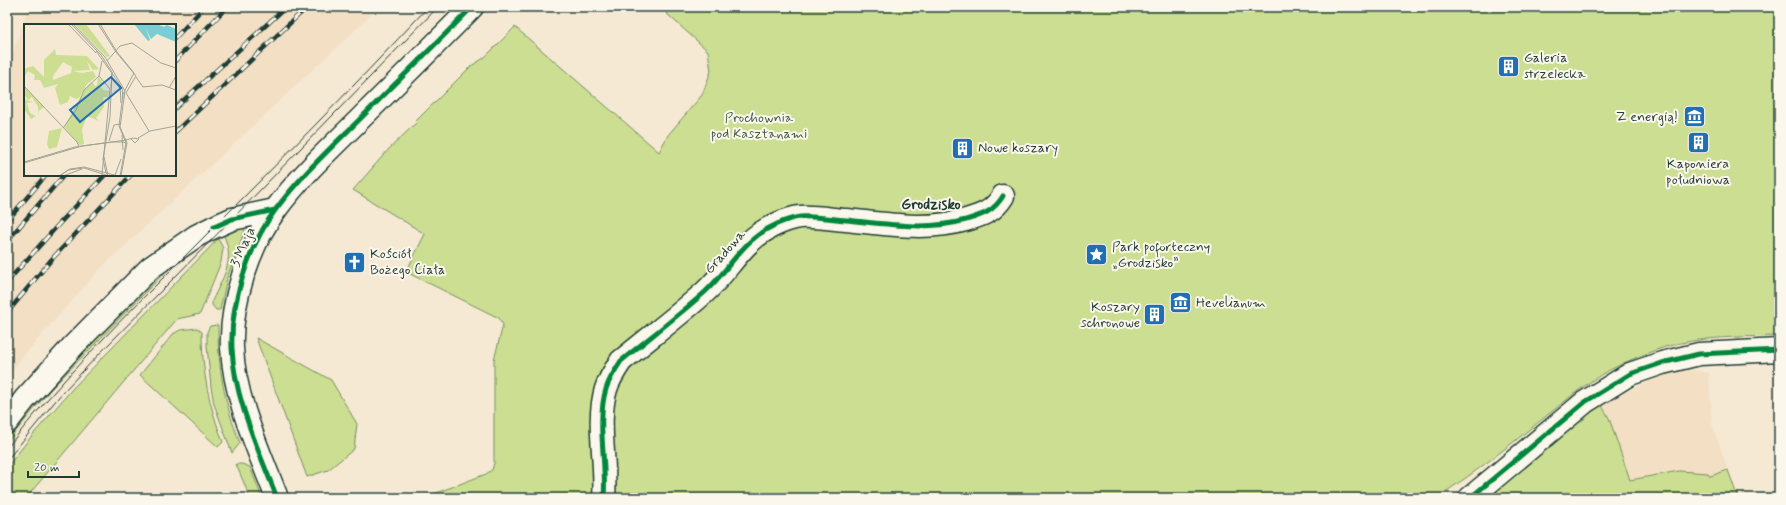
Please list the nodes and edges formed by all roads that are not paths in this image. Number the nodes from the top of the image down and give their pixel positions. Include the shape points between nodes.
1 (472, 7) edge
2 (1003, 196) dead end
3 (275, 210) junction
4 (1779, 350) edge
5 (7, 422) edge
6 (277, 498) edge
7 (604, 498) edge
8 (1470, 498) edge

1 - 3 street, 3 Maja via 308,171
2 - 7 street, Gradowa via 990,212 955,223 905,226 799,217 766,229 754,237 705,292 621,362 614,371 606,388 602,413
3 - 5 street via 232,219 214,227 196,236 150,268 74,345
3 - 6 street, 3 Maja via 252,250 240,285 232,348 238,391
4 - 8 street via 1698,354 1630,374 1585,402

